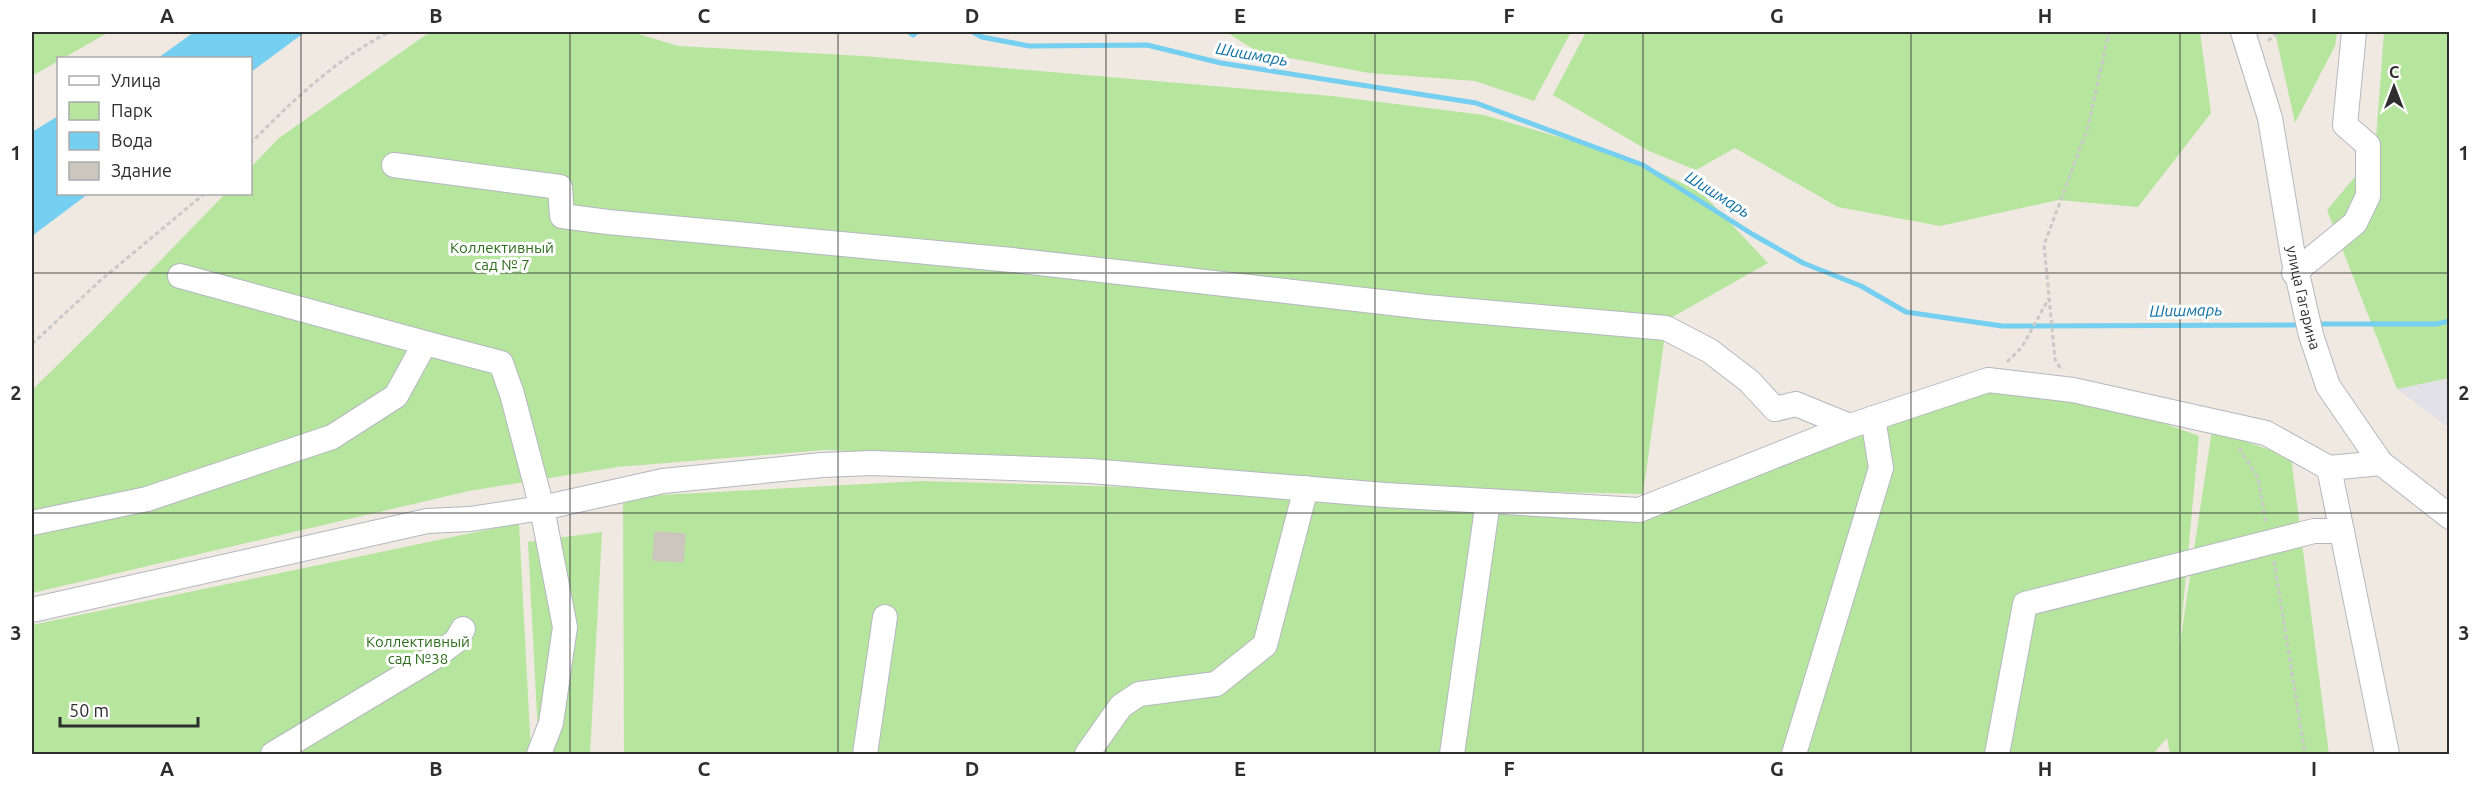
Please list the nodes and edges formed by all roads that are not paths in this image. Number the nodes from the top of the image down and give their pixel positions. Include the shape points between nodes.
1 (2243, 32) edge
2 (2354, 32) edge
3 (394, 165) dead end
4 (2295, 272) junction
5 (180, 276) dead end
6 (425, 343) junction
7 (1861, 422) junction
8 (2381, 463) junction
9 (2329, 468) junction
10 (1306, 488) junction
11 (1488, 501) junction
12 (542, 508) junction
13 (2450, 517) edge
14 (32, 523) edge
15 (2342, 531) junction
16 (32, 610) edge
17 (885, 617) dead end
18 (463, 629) dead end
19 (273, 754) edge
20 (539, 754) edge
21 (865, 754) edge
22 (1087, 754) edge
23 (1452, 754) edge
24 (1794, 754) edge
25 (1997, 754) edge
26 (2388, 754) edge

1 - 4 street, улица Гагарина via 2270,118
2 - 4 street via 2345,125 2368,145 2368,196 2355,223
3 - 7 street via 560,187 562,216 608,222 1012,260 1426,307 1666,328 1710,351 1749,381 1775,408 1796,404
4 - 8 street, улица Гагарина via 2328,386
5 - 6 street
6 - 12 street via 501,363
6 - 14 street via 396,396 333,437 147,499
7 - 9 street via 1988,380 2073,390 2266,433
7 - 11 street via 1639,510
7 - 24 street via 1881,468
8 - 9 street
8 - 13 street, улица Гагарина
9 - 15 street
10 - 11 street
10 - 12 street via 1090,471 872,463 663,481
10 - 22 street via 1265,645 1216,684 1139,694 1121,706
11 - 23 street
12 - 16 street via 427,521
12 - 20 street via 565,627 551,723
15 - 25 street via 2313,531 2025,604
15 - 26 street
17 - 21 street
18 - 19 street via 456,641 434,658

